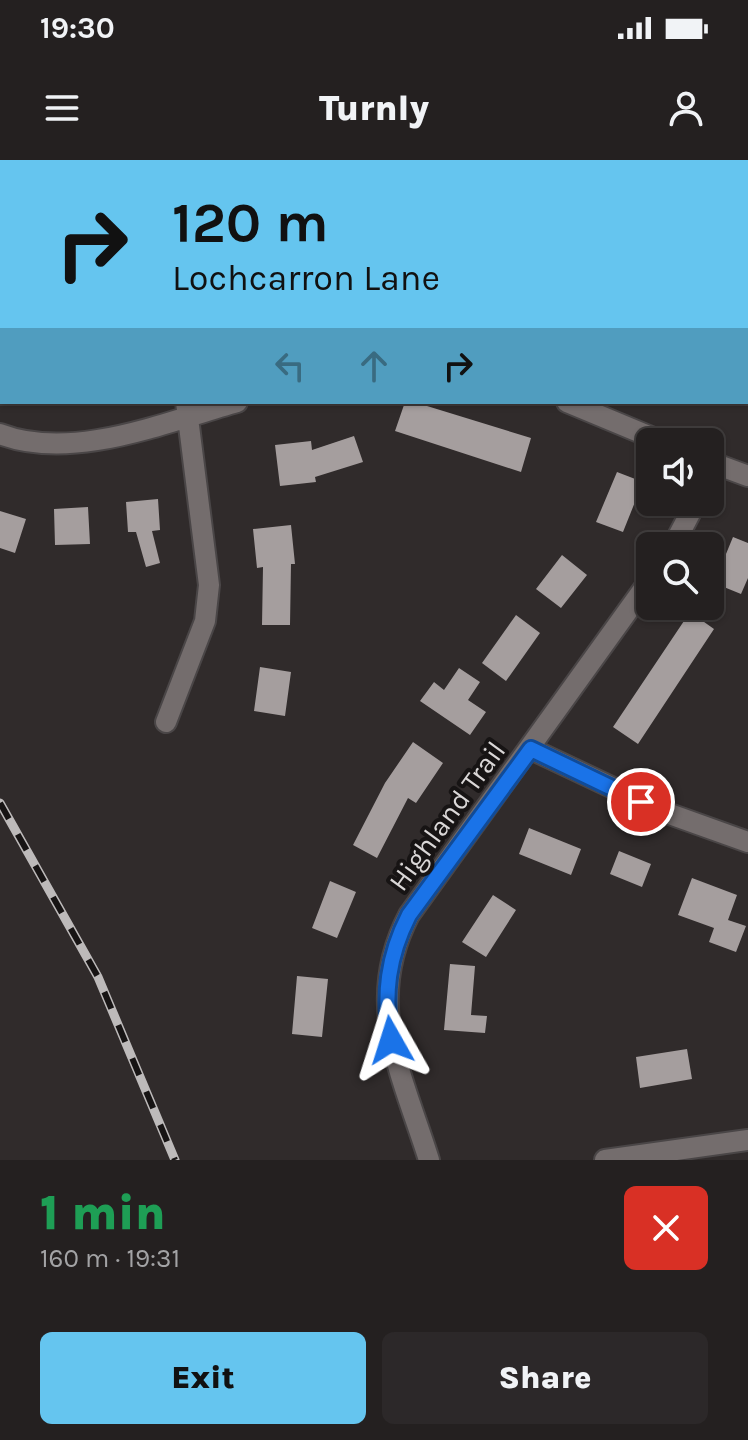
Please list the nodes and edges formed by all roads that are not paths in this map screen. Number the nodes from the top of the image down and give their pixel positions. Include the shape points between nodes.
1 (222, 404) edge
2 (572, 404) edge
3 (186, 409) edge
4 (636, 431) edge
5 (0, 434) edge
6 (724, 469) edge
7 (748, 476) edge
8 (636, 600) edge
9 (166, 722) dead end
10 (531, 749) junction
11 (748, 842) edge
12 (748, 1140) edge
13 (429, 1160) edge
14 (605, 1160) edge

1 - 3 street
2 - 4 street
3 - 5 street via 124,433 63,445
3 - 9 street via 209,585 205,621
6 - 7 street
8 - 10 street, Highland Trail
10 - 11 street via 664,812
10 - 13 street, Highland Trail via 409,915 391,962 386,1013 391,1040
12 - 14 street

